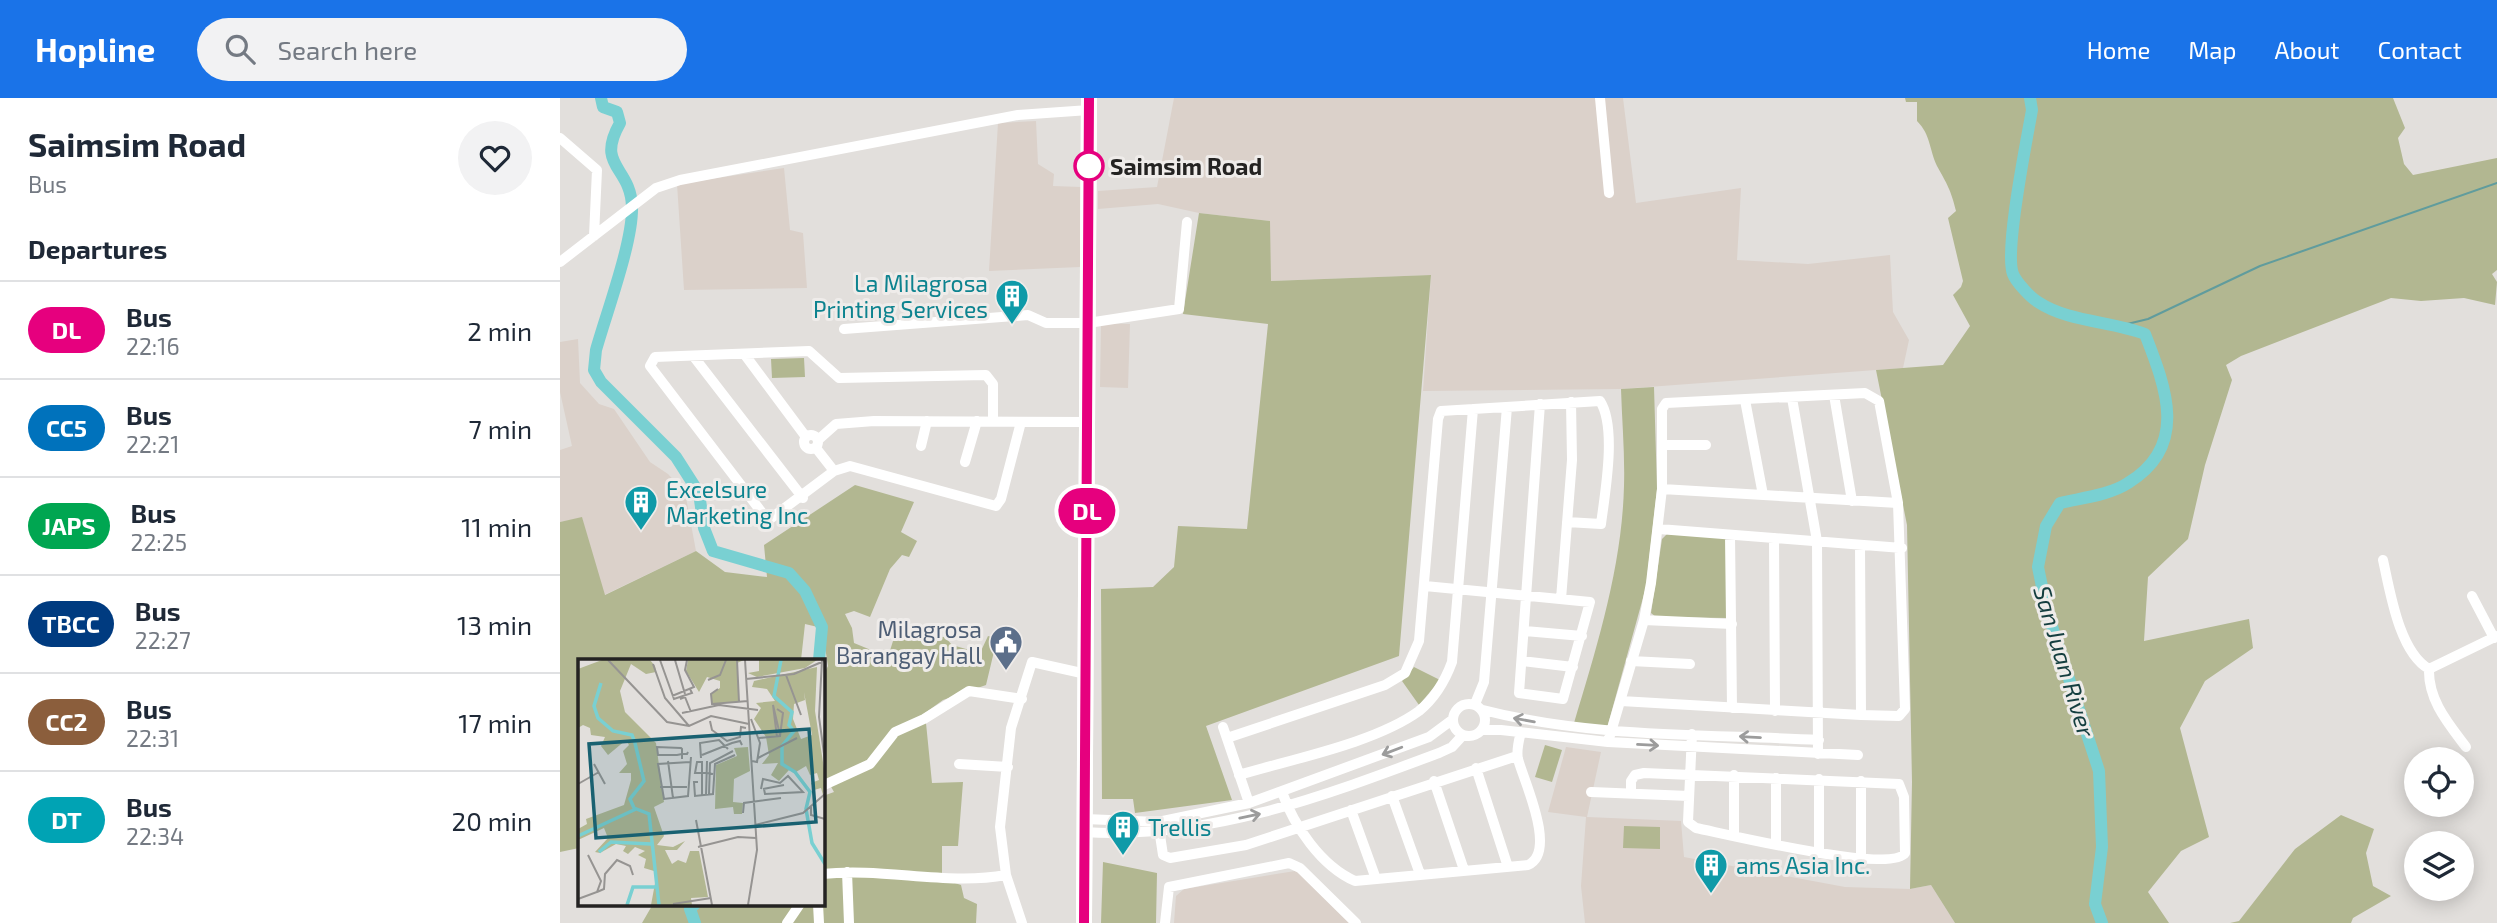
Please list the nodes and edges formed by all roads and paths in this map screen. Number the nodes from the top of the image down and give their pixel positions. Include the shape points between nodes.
1 (1600, 98) edge
2 (1089, 104) edge
3 (560, 138) edge
4 (1609, 193) dead end
5 (1187, 222) dead end
6 (594, 236) junction
7 (560, 262) edge
8 (1088, 323) junction
9 (844, 328) dead end
10 (744, 355) junction
11 (694, 357) junction
12 (1834, 395) junction
13 (1791, 398) junction
14 (1745, 400) junction
15 (1571, 402) junction
16 (1540, 404) junction
17 (1507, 407) junction
18 (1473, 409) junction
19 (927, 421) junction
20 (977, 421) junction
21 (993, 421) junction
22 (1021, 422) junction
23 (1087, 422) junction
24 (813, 441) junction
25 (1663, 445) junction
26 (1706, 445) dead end
27 (921, 446) dead end
28 (965, 462) dead end
29 (834, 471) junction
30 (1662, 489) junction
31 (1763, 495) junction
32 (803, 498) junction
33 (1808, 498) junction
34 (1852, 501) junction
35 (1898, 503) junction
36 (1567, 522) junction
37 (1659, 529) junction
38 (1730, 535) junction
39 (1774, 538) junction
40 (1817, 541) junction
41 (1860, 545) junction
42 (1902, 548) junction
43 (2383, 559) dead end
44 (1425, 586) junction
45 (1458, 589) junction
46 (1492, 593) junction
47 (1528, 596) junction
48 (2472, 596) dead end
49 (1561, 599) junction
50 (1644, 620) junction
51 (1732, 624) junction
52 (1525, 631) junction
53 (1582, 636) junction
54 (2496, 637) edge
55 (1522, 661) junction
56 (1631, 661) junction
57 (1690, 664) dead end
58 (1573, 667) junction
59 (2429, 669) junction
60 (1086, 674) junction
61 (1022, 699) junction
62 (1621, 701) junction
63 (1479, 707) junction
64 (1732, 708) junction
65 (1775, 710) junction
66 (1819, 713) junction
67 (1861, 715) junction
68 (1452, 720) junction
69 (1482, 730) junction
70 (1612, 731) junction
71 (1521, 732) junction
72 (1692, 734) junction
73 (1463, 735) junction
74 (1819, 740) junction
75 (1608, 742) junction
76 (1691, 747) junction
77 (2466, 747) dead end
78 (1818, 754) junction
79 (1517, 755) junction
80 (1858, 755) dead end
81 (959, 764) dead end
82 (1008, 767) junction
83 (1476, 768) junction
84 (1690, 774) junction
85 (1239, 775) junction
86 (1734, 775) junction
87 (1776, 778) junction
88 (1819, 779) junction
89 (1861, 781) junction
90 (1434, 782) junction
91 (824, 785) edge
92 (1282, 792) junction
93 (1591, 792) dead end
94 (1631, 794) junction
95 (1392, 796) junction
96 (1689, 796) junction
97 (1249, 803) junction
98 (1287, 807) junction
99 (1351, 810) junction
100 (1084, 825) junction
101 (1158, 827) junction
102 (1298, 829) junction
103 (1734, 836) junction
104 (1776, 843) junction
105 (1819, 853) junction
106 (1861, 859) junction
107 (1508, 867) junction
108 (1464, 870) junction
109 (847, 873) junction
110 (824, 874) edge
111 (1420, 874) junction
112 (1006, 875) junction
113 (1376, 879) junction
114 (799, 906) edge
115 (787, 923) edge
116 (849, 923) edge
117 (1022, 923) edge
118 (1084, 923) edge
119 (1165, 923) edge
120 (1356, 923) edge

1 - 4 street
2 - 6 street via 680,180 645,196
2 - 8 highway
3 - 6 street via 597,170
5 - 8 street via 1179,309
6 - 7 street
8 - 9 street via 1046,323 1028,315
8 - 23 highway
10 - 11 street
10 - 21 street via 809,351 839,378 986,375 993,384
10 - 24 street
11 - 32 street
11 - 32 street via 655,357 650,371 766,518 776,518
12 - 13 street
12 - 34 street
12 - 35 street via 1865,393 1879,401
13 - 14 street
13 - 33 street
14 - 25 street via 1666,402 1662,409
14 - 31 street
15 - 16 street
15 - 36 street
15 - 36 street via 1600,401 1606,410 1608,466 1601,524
16 - 17 street
16 - 47 street
17 - 18 street
17 - 46 street
18 - 44 street via 1441,411 1438,419
18 - 45 street
19 - 20 street
19 - 24 street via 836,424
19 - 27 street
20 - 21 street
20 - 28 street
21 - 22 street
22 - 23 street
22 - 29 street via 996,506 856,467
23 - 60 highway
24 - 29 street
25 - 26 street
25 - 30 street
29 - 32 street
30 - 31 street
30 - 37 street
31 - 33 street
33 - 34 street
33 - 40 street
34 - 35 street
35 - 42 street
36 - 49 street
37 - 38 street
37 - 50 street
38 - 39 street
38 - 51 street
39 - 40 street
39 - 65 street
40 - 41 street
40 - 66 street
41 - 42 street
41 - 67 street
42 - 67 street via 1905,709 1899,716
43 - 59 street via 2400,625 2414,656
44 - 45 street
44 - 85 street via 1419,640 1405,673 1372,690 1225,733
45 - 46 street
45 - 85 street via 1452,662 1446,679 1419,710 1395,725
46 - 47 street
46 - 63 street
47 - 49 street
47 - 52 street
48 - 54 street
49 - 53 street via 1590,602
50 - 51 street
50 - 56 street
51 - 64 street
52 - 53 street
52 - 55 street
53 - 58 street
54 - 59 street
55 - 58 street
55 - 58 street via 1518,693 1563,699
56 - 57 street
56 - 62 street
59 - 77 street via 2438,709
60 - 61 street via 1032,662
60 - 100 highway
61 - 82 street via 1011,728
61 - 91 street via 969,691 895,732 870,764
62 - 64 street
62 - 70 street
63 - 68 street via 1464,704 1455,710
63 - 69 street via 1486,721
70 -> 63 street via 1521,720
64 - 65 street
65 - 66 street
66 - 67 street
66 - 74 street
68 - 73 street
68 -> 92 street via 1429,737
69 - 71 street
69 - 73 street via 1474,736
70 - 72 street
70 - 75 street
71 - 75 street
71 - 79 street
74 -> 72 street
72 - 76 street
73 - 98 street via 1439,753
74 - 78 street
75 -> 76 street
76 - 78 street
76 - 84 street
78 - 80 street
79 - 83 street
79 - 107 street via 1540,822 1533,863
81 - 82 street
82 - 112 street via 1000,827
83 - 90 street
83 - 107 street
84 - 86 street
84 - 94 street via 1635,775
84 - 96 street
85 - 97 street
86 - 87 street
86 - 103 street
87 - 88 street
87 - 104 street
88 - 89 street
88 - 105 street
89 - 106 street
89 - 106 street via 1902,787 1905,853 1896,860
90 - 95 street
90 - 108 street
92 - 97 street
92 - 98 street
93 - 94 street
94 - 96 street
95 - 99 street
95 - 111 street
96 - 103 street via 1688,822
97 - 101 street
101 -> 98 street
98 - 102 street
99 - 102 street
99 - 113 street
100 - 101 street
100 - 118 highway
101 - 102 street via 1163,855 1170,858 1246,845
102 - 113 street via 1343,876 1355,881
103 - 104 street
104 - 105 street
105 - 106 street
107 - 108 street
108 - 111 street
109 - 110 street
109 - 112 street via 982,879
109 - 116 street
111 - 113 street
112 - 117 street
114 - 115 street
119 - 120 street via 1169,887 1289,863 1300,868

